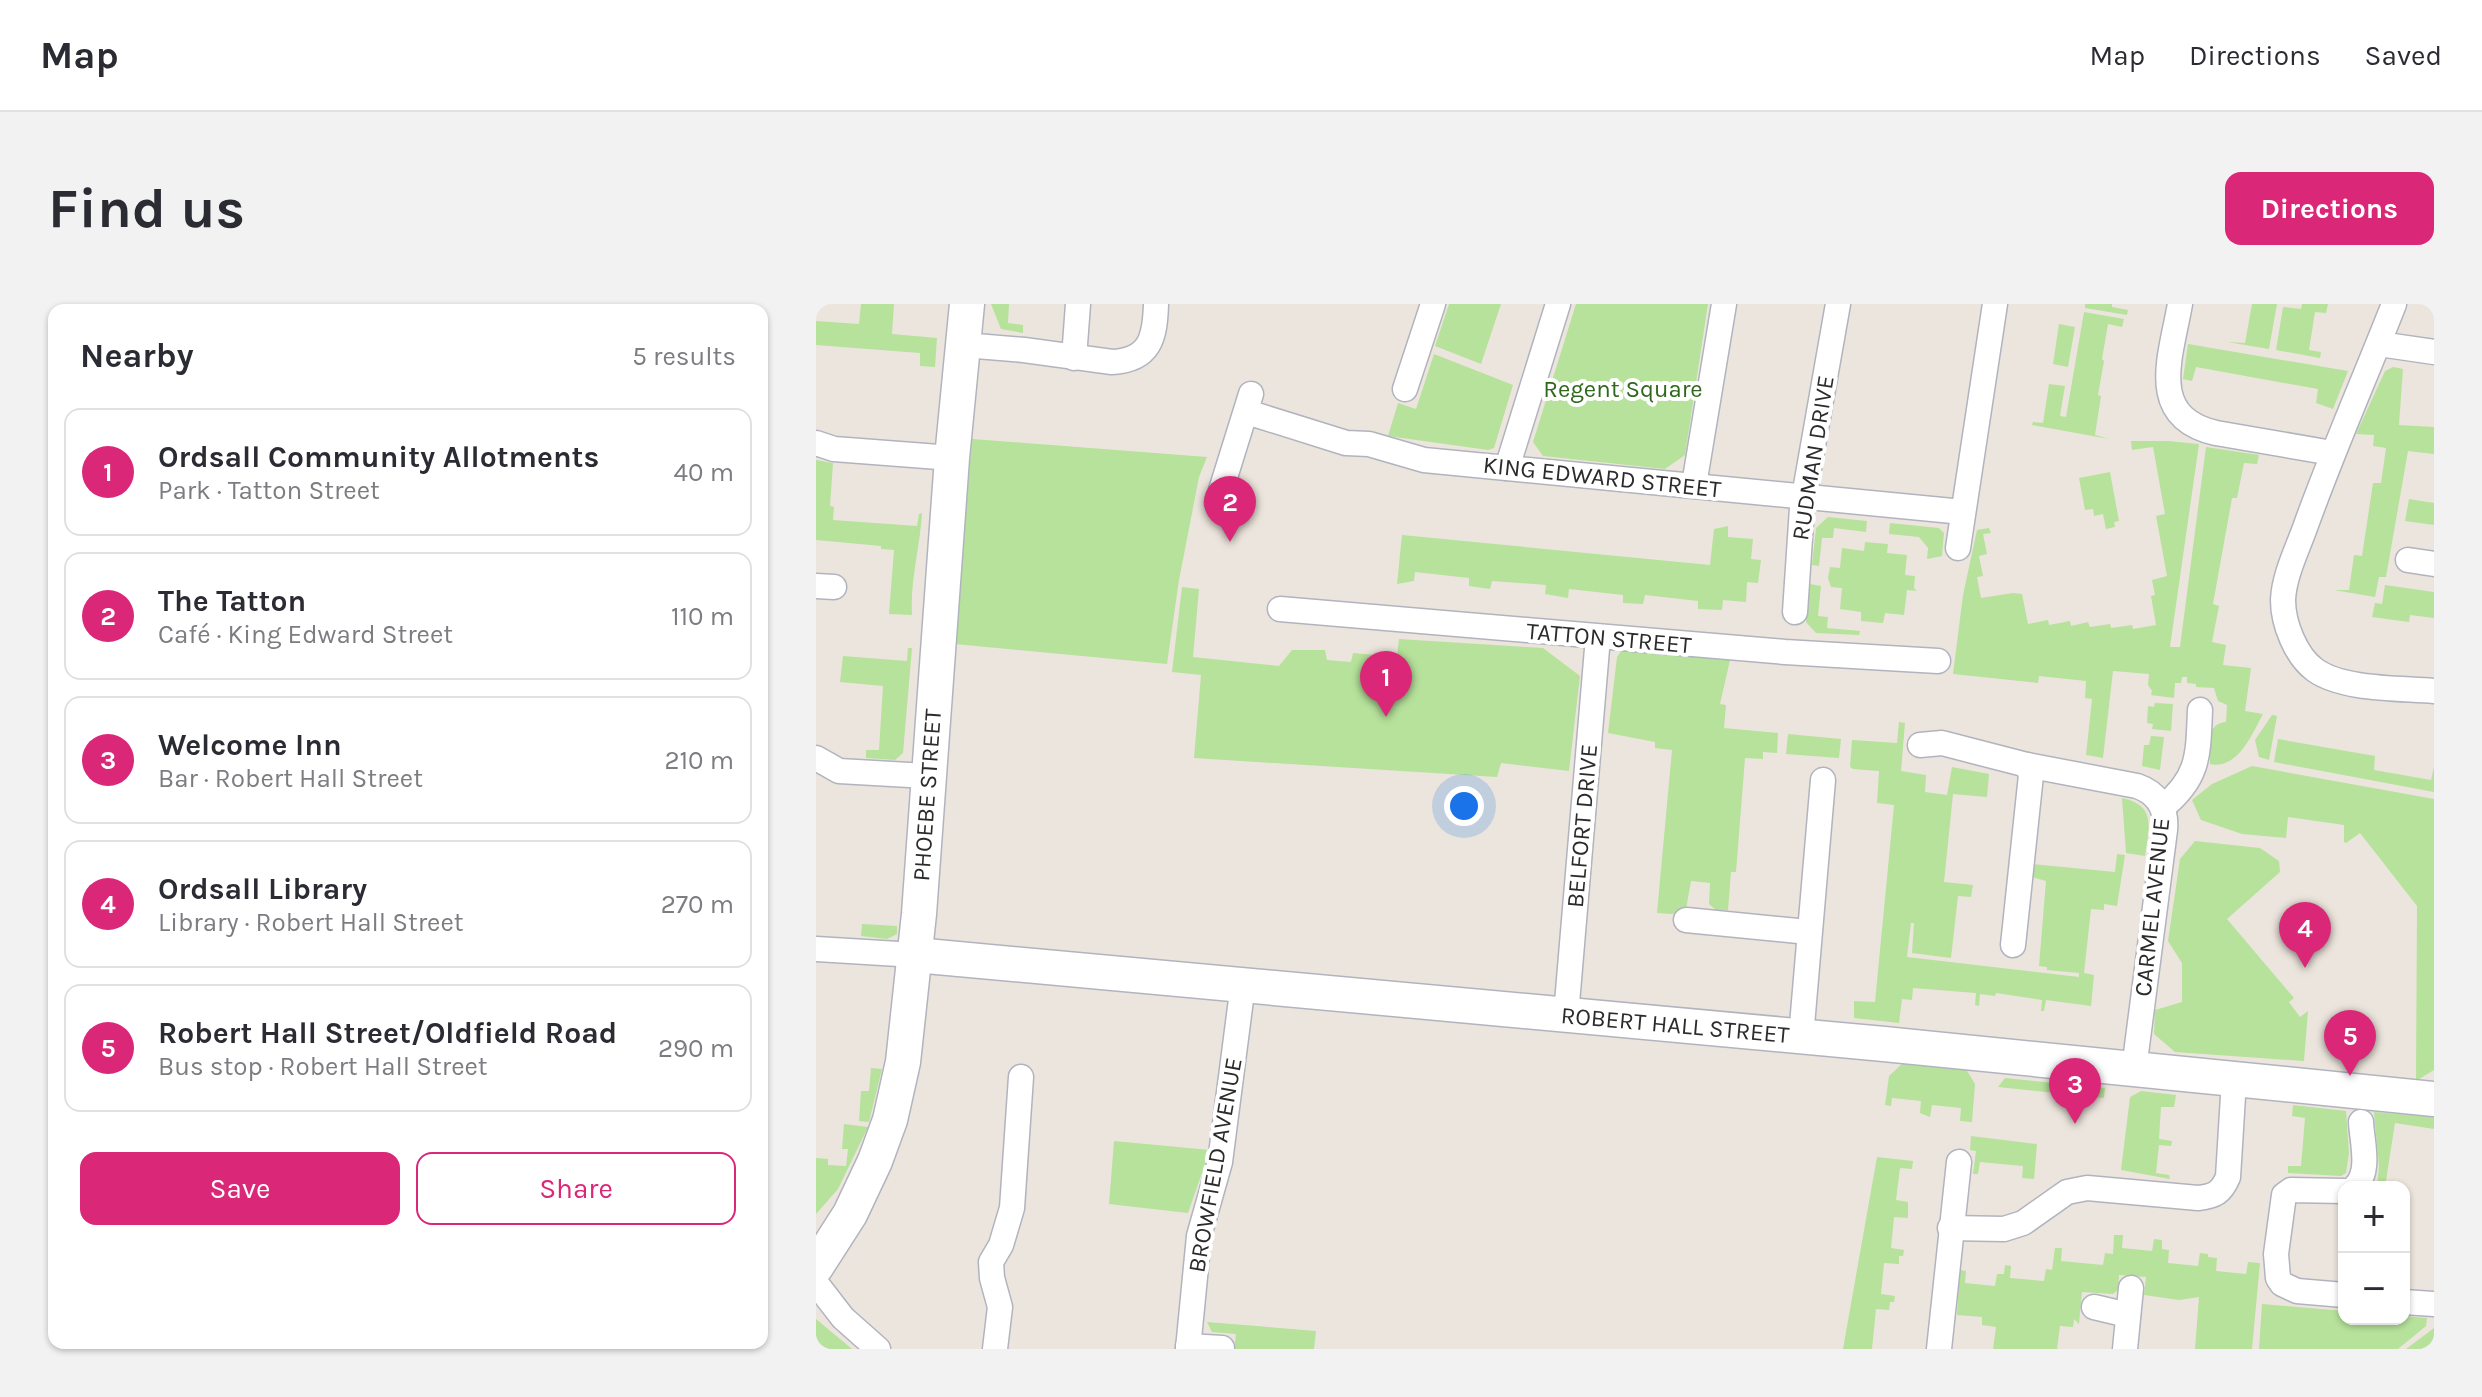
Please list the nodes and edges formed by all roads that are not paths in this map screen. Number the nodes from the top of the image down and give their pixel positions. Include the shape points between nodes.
1 (967, 304) edge
2 (1078, 304) edge
3 (1156, 304) edge
4 (1433, 304) edge
5 (1558, 304) edge
6 (1724, 304) edge
7 (1838, 304) edge
8 (1995, 304) edge
9 (2180, 304) edge
10 (2394, 304) edge
11 (2379, 344) junction
12 (964, 345) junction
13 (2434, 352) edge
14 (1074, 358) junction
15 (1405, 389) dead end
16 (816, 443) edge
17 (2332, 453) junction
18 (952, 458) junction
19 (1507, 468) junction
20 (1694, 485) junction
21 (1804, 498) junction
22 (1217, 503) dead end
23 (1963, 512) junction
24 (1958, 548) dead end
25 (2408, 560) dead end
26 (2434, 564) edge
27 (1280, 609) dead end
28 (1795, 612) dead end
29 (1598, 637) junction
30 (1938, 661) dead end
31 (2434, 691) edge
32 (2200, 710) dead end
33 (1920, 745) dead end
34 (816, 758) edge
35 (2027, 765) junction
36 (927, 776) junction
37 (1823, 780) dead end
38 (2163, 807) junction
39 (1686, 920) dead end
40 (1808, 932) junction
41 (2013, 945) dead end
42 (816, 949) edge
43 (915, 955) junction
44 (1243, 984) junction
45 (1566, 1015) junction
46 (1801, 1037) junction
47 (2134, 1069) junction
48 (1021, 1077) dead end
49 (2234, 1080) junction
50 (2434, 1099) edge
51 (2361, 1122) dead end
52 (1959, 1162) dead end
53 (2359, 1181) edge
54 (2338, 1191) edge
55 (1950, 1228) junction
56 (816, 1267) edge
57 (816, 1283) edge
58 (2131, 1288) dead end
59 (2338, 1294) edge
60 (2410, 1302) edge
61 (2434, 1304) edge
62 (2094, 1307) dead end
63 (2128, 1315) junction
64 (1188, 1347) edge
65 (1222, 1348) edge
66 (878, 1349) edge
67 (995, 1349) edge
68 (1939, 1349) edge
69 (2125, 1349) edge

1 - 12 street, PHOEBE STREET
2 - 14 street
3 - 14 street via 1153,337 1134,358
4 - 15 street
5 - 19 street
6 - 20 street
7 - 21 street, RUDMAN DRIVE
8 - 23 street
9 - 17 street via 2168,387 2172,405 2184,420 2216,433
10 - 11 street
11 - 13 street
11 - 17 street
12 - 14 street
12 - 18 street, PHOEBE STREET
16 - 18 street
17 - 31 street via 2285,585 2284,610 2294,642 2302,657 2325,676
18 - 36 street, PHOEBE STREET
19 - 20 street, KING EDWARD STREET
19 - 22 street, KING EDWARD STREET via 1424,460 1346,443 1249,403
20 - 21 street, KING EDWARD STREET
21 - 23 street, KING EDWARD STREET
21 - 28 street, RUDMAN DRIVE
23 - 24 street
25 - 26 street
27 - 29 street, TATTON STREET
29 - 30 street, TATTON STREET
29 - 45 street, BELFORT DRIVE
32 - 38 street, CARMEL AVENUE via 2197,764 2181,792
33 - 35 street via 1942,743
34 - 36 street via 839,771
35 - 38 street via 2137,786
35 - 41 street via 2031,775
36 - 43 street, PHOEBE STREET
37 - 40 street
38 - 47 street, CARMEL AVENUE via 2165,830
39 - 40 street
40 - 46 street
42 - 43 street
43 - 44 street, ROBERT HALL STREET
43 - 56 street, PHOEBE STREET via 903,1062 890,1120 850,1214
44 - 45 street, ROBERT HALL STREET
44 - 64 street, BROWFIELD AVENUE via 1220,1162 1199,1236
45 - 46 street, ROBERT HALL STREET
46 - 47 street, ROBERT HALL STREET
47 - 49 street, ROBERT HALL STREET
48 - 67 street via 1007,1110 1012,1208 991,1262 1000,1307
49 - 50 street, ROBERT HALL STREET
49 - 55 street via 2228,1177 2216,1196 2087,1188 2067,1192 2023,1223 2004,1229
51 - 53 street via 2364,1170
52 - 55 street
54 - 59 street via 2286,1192 2281,1198 2275,1264 2278,1278 2289,1289
55 - 68 street
57 - 66 street via 843,1318
58 - 63 street
60 - 61 street
62 - 63 street
63 - 69 street
64 - 65 street, BROWFIELD AVENUE

